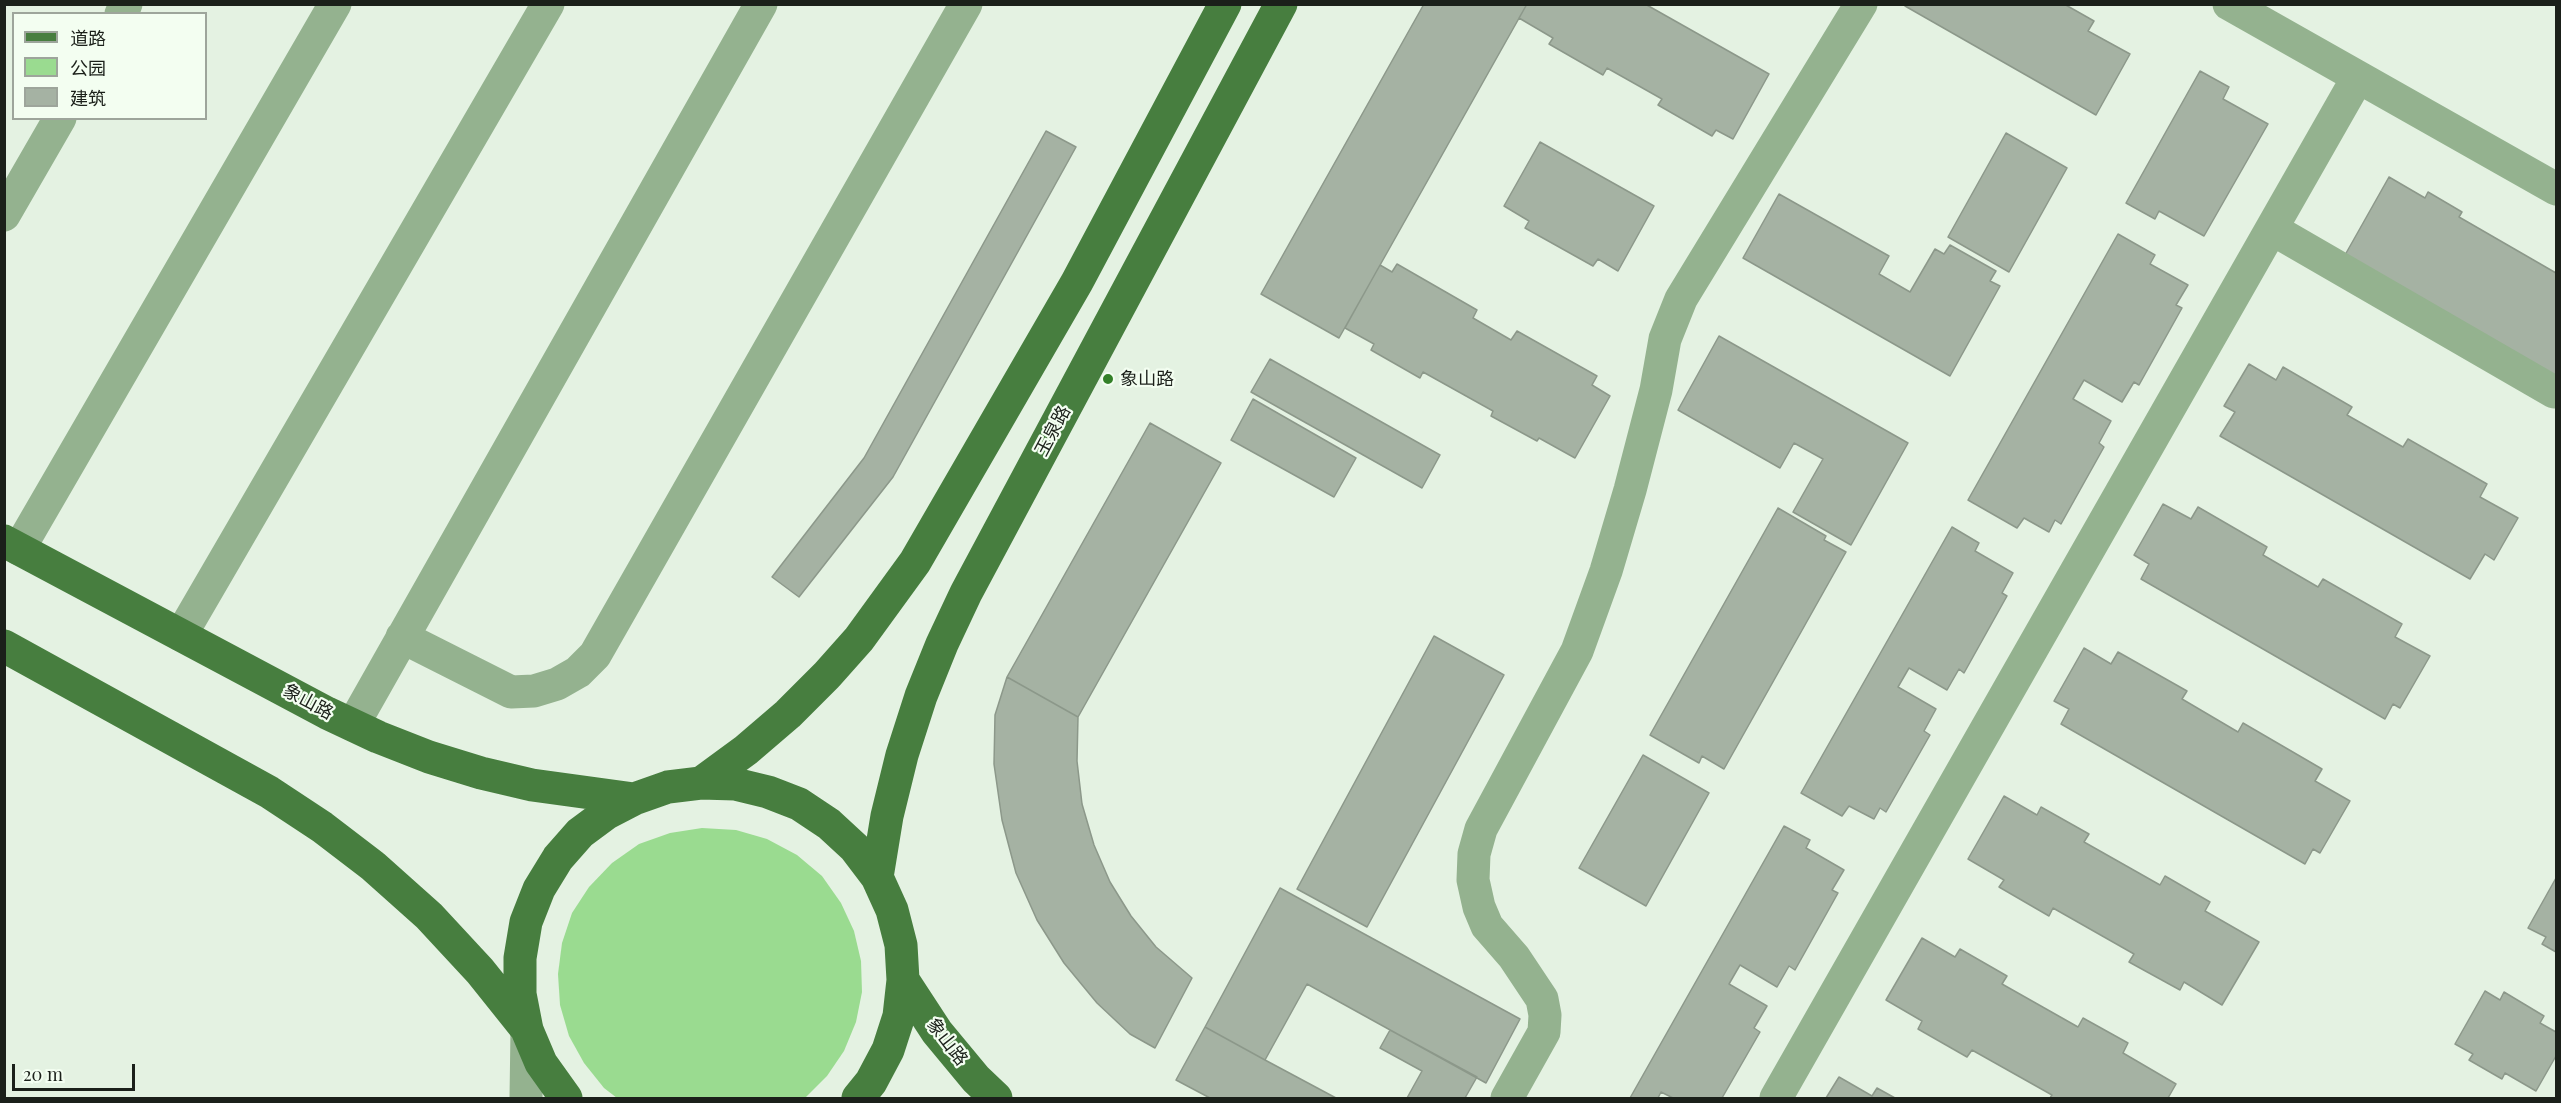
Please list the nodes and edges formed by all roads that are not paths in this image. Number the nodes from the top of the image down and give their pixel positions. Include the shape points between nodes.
1 (335, 4) edge
2 (548, 4) edge
3 (761, 4) edge
4 (966, 4) edge
5 (1225, 4) edge
6 (1281, 4) edge
7 (1861, 4) edge
8 (2229, 4) edge
9 (2358, 77) junction
10 (59, 120) edge
11 (2556, 189) edge
12 (4, 215) edge
13 (2272, 229) junction
14 (2554, 392) dead end
15 (12, 545) edge
16 (181, 634) junction
17 (402, 637) junction
18 (4, 646) edge
19 (353, 725) junction
20 (702, 783) junction
21 (634, 799) junction
22 (877, 877) junction
23 (903, 980) junction
24 (527, 1030) junction
25 (526, 1098) edge
26 (566, 1098) edge
27 (858, 1098) edge
28 (996, 1098) edge
29 (1507, 1098) edge
30 (1776, 1098) edge

1 - 15 street
2 - 16 street
3 - 17 street
4 - 17 street via 595,655 578,672 557,684 511,692
5 - 20 main road via 1077,282 915,562 859,639 827,675 788,714
6 - 22 main road, 玉泉路 via 942,644 902,755
7 - 29 street via 1681,299 1665,339 1630,490 1577,651 1481,829 1474,854 1473,880 1479,907 1487,926 1542,999 1545,1015 1540,1041
8 - 9 street
9 - 11 street
9 - 13 street
10 - 12 street
13 - 14 street
13 - 30 street
15 - 16 main road, 象山路
16 - 19 main road, 象山路
17 - 19 street
18 - 24 main road via 269,792 322,827 429,916
19 - 21 main road, 象山路 via 429,757 482,773 532,785
20 - 21 main road via 668,787
20 - 22 main road via 735,784 799,804 855,848
21 - 24 main road via 580,833 539,889 526,922 520,958 520,994
22 - 23 main road via 898,933
23 - 27 main road via 899,1016 888,1050
23 - 28 main road, 象山路 via 937,1032
24 - 25 street
24 - 26 main road via 541,1063

